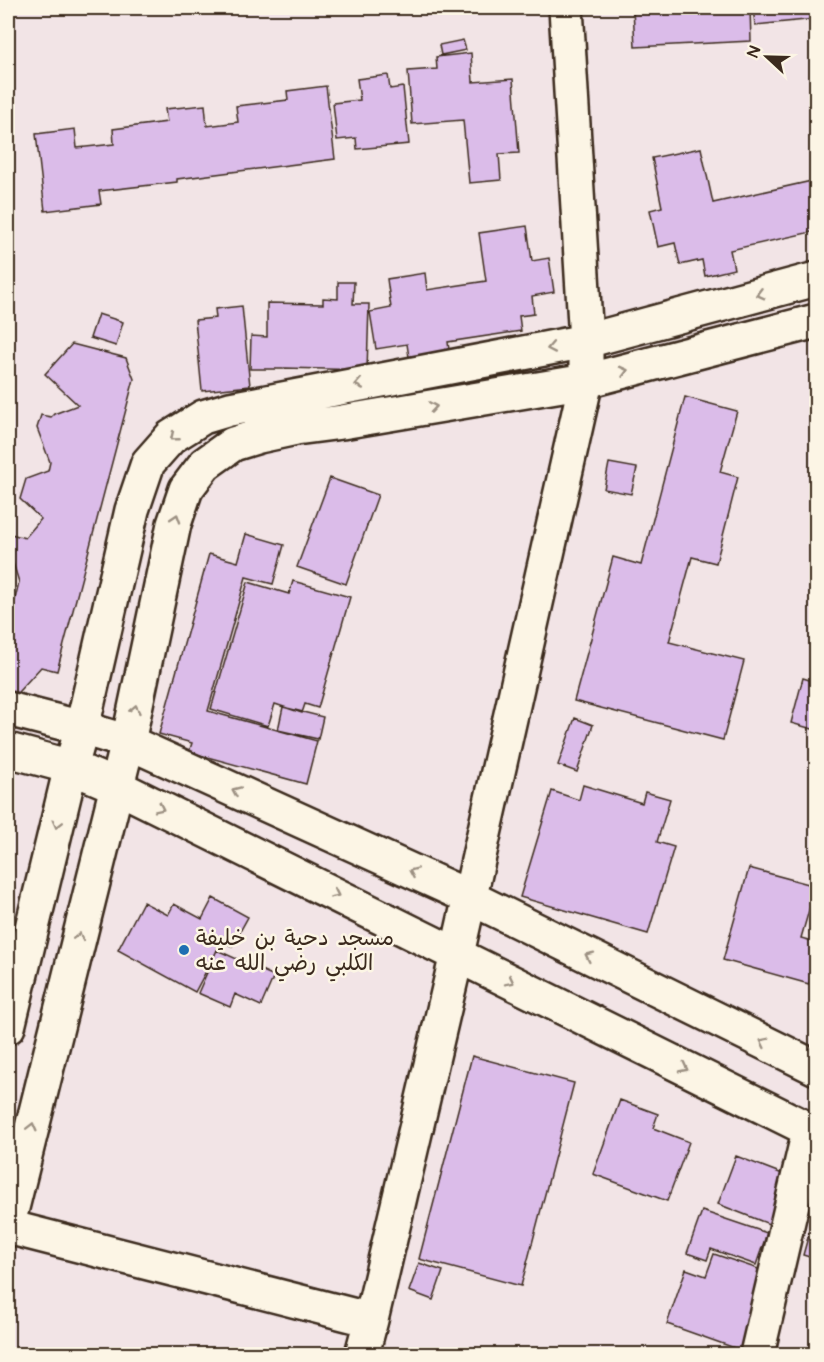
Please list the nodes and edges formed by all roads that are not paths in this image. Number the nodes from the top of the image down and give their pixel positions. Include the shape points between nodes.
1 (566, 8) edge
2 (816, 279) edge
3 (816, 321) edge
4 (586, 341) junction
5 (586, 381) junction
6 (8, 709) edge
7 (82, 728) junction
8 (128, 742) junction
9 (8, 750) edge
10 (71, 767) junction
11 (116, 786) junction
12 (470, 897) junction
13 (457, 954) junction
14 (8, 1027) edge
15 (816, 1068) edge
16 (813, 1132) edge
17 (8, 1225) edge
18 (371, 1320) junction
19 (362, 1354) edge
20 (757, 1354) edge

1 - 4 street
2 -> 4 street
5 -> 3 street
4 - 5 street
4 -> 7 street via 230,409 203,417 171,437 148,463 132,510
8 -> 5 street via 174,524 186,489 205,464 233,444 259,436
5 - 12 street
6 - 7 street
7 - 8 street
7 - 10 street
8 - 11 street
12 -> 8 street
9 - 10 street
10 - 11 street
10 -> 14 street
11 -> 13 street
17 -> 11 street
12 - 13 street
15 -> 12 street
13 -> 16 street
13 - 18 street
16 - 20 street
17 - 18 street
18 - 19 street

